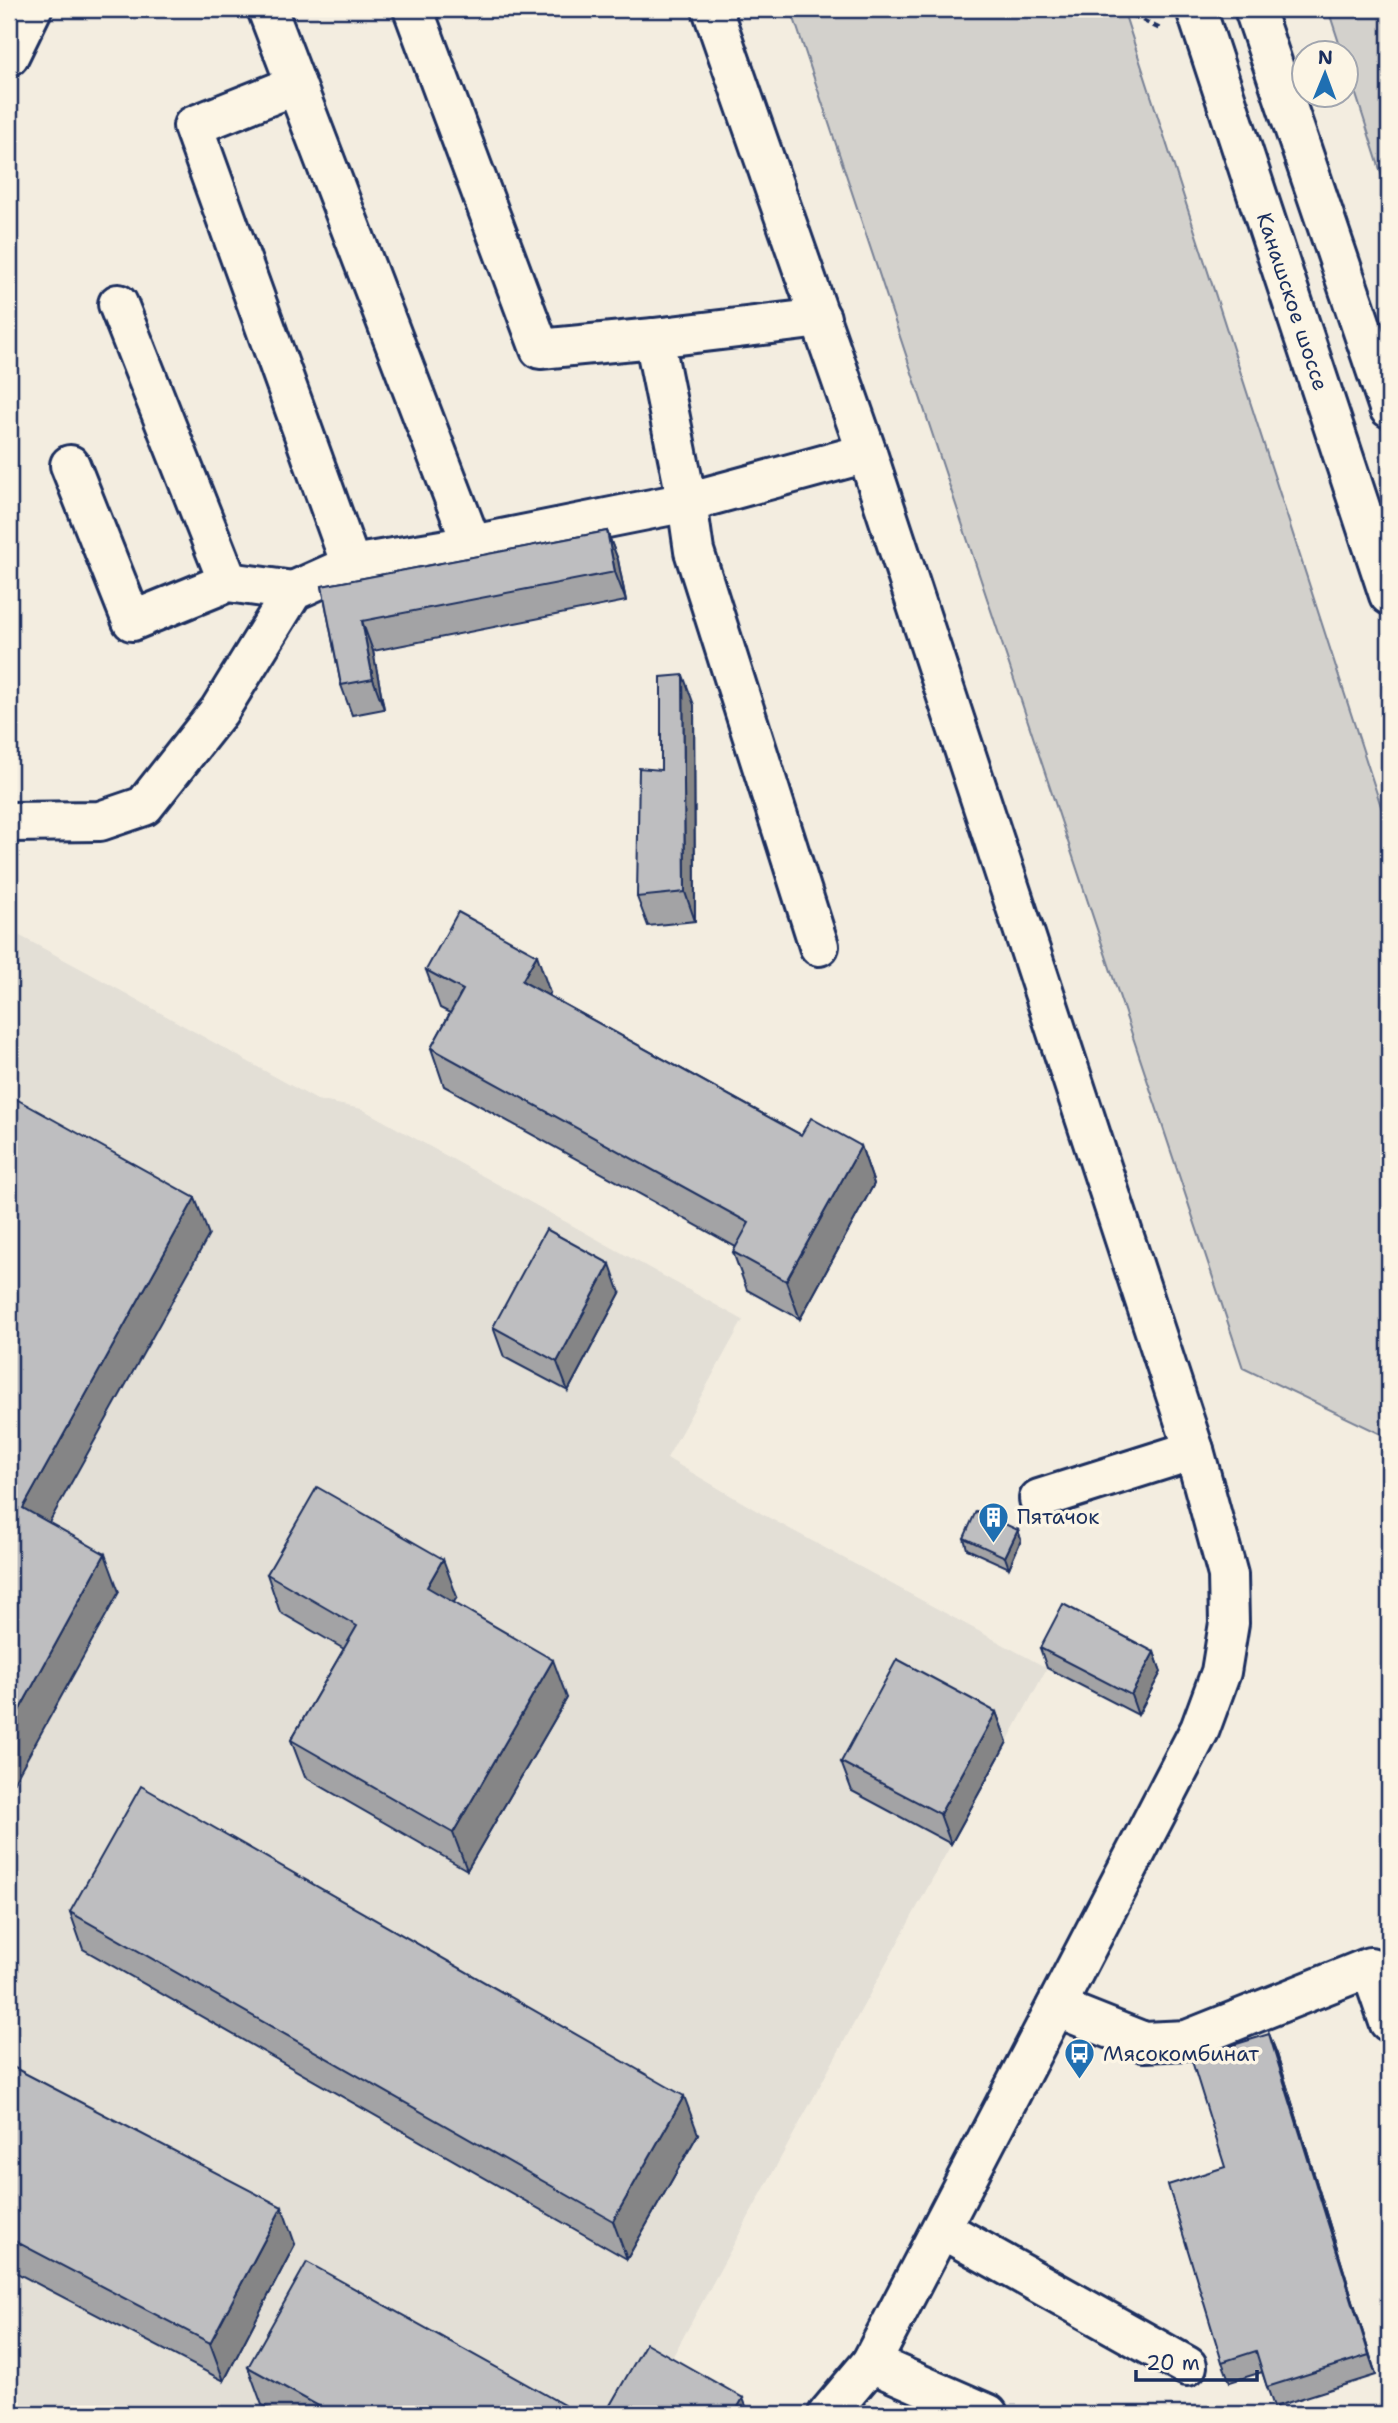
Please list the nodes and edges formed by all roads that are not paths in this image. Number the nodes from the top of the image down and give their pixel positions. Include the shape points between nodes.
1 (32, 9) edge
2 (267, 9) edge
3 (413, 9) edge
4 (712, 9) edge
5 (1196, 9) edge
6 (1254, 9) edge
7 (9, 55) edge
8 (296, 85) junction
9 (118, 303) dead end
10 (821, 318) junction
11 (654, 338) junction
12 (1389, 408) edge
13 (867, 453) junction
14 (70, 465) dead end
15 (687, 502) junction
16 (472, 545) junction
17 (351, 565) junction
18 (228, 582) junction
19 (293, 591) junction
20 (1389, 596) edge
21 (9, 822) edge
22 (818, 946) dead end
23 (1194, 1450) junction
24 (1039, 1499) dead end
25 (1056, 2007) junction
26 (1389, 2022) edge
27 (942, 2229) junction
28 (871, 2363) junction
29 (1187, 2366) dead end
30 (828, 2414) edge
31 (988, 2414) edge

1 - 7 street
2 - 8 street
3 - 11 street via 540,349
4 - 10 street
5 - 20 street, Канашское шоссе
6 - 12 street
8 - 16 street
8 - 17 street via 193,127
9 - 18 street
10 - 11 street
10 - 13 street
11 - 15 street
13 - 15 street
13 - 23 street
14 - 18 street via 132,621
15 - 16 street
15 - 22 street via 694,551
16 - 17 street
17 - 19 street
18 - 19 street
19 - 21 street via 219,711 144,806 100,821
23 - 24 street
23 - 25 street via 1228,1575 1229,1623 1221,1672 1200,1729
25 - 26 street via 1144,2042 1187,2040 1370,1967
25 - 27 street
27 - 28 street
27 - 29 street
28 - 30 street
28 - 31 street

